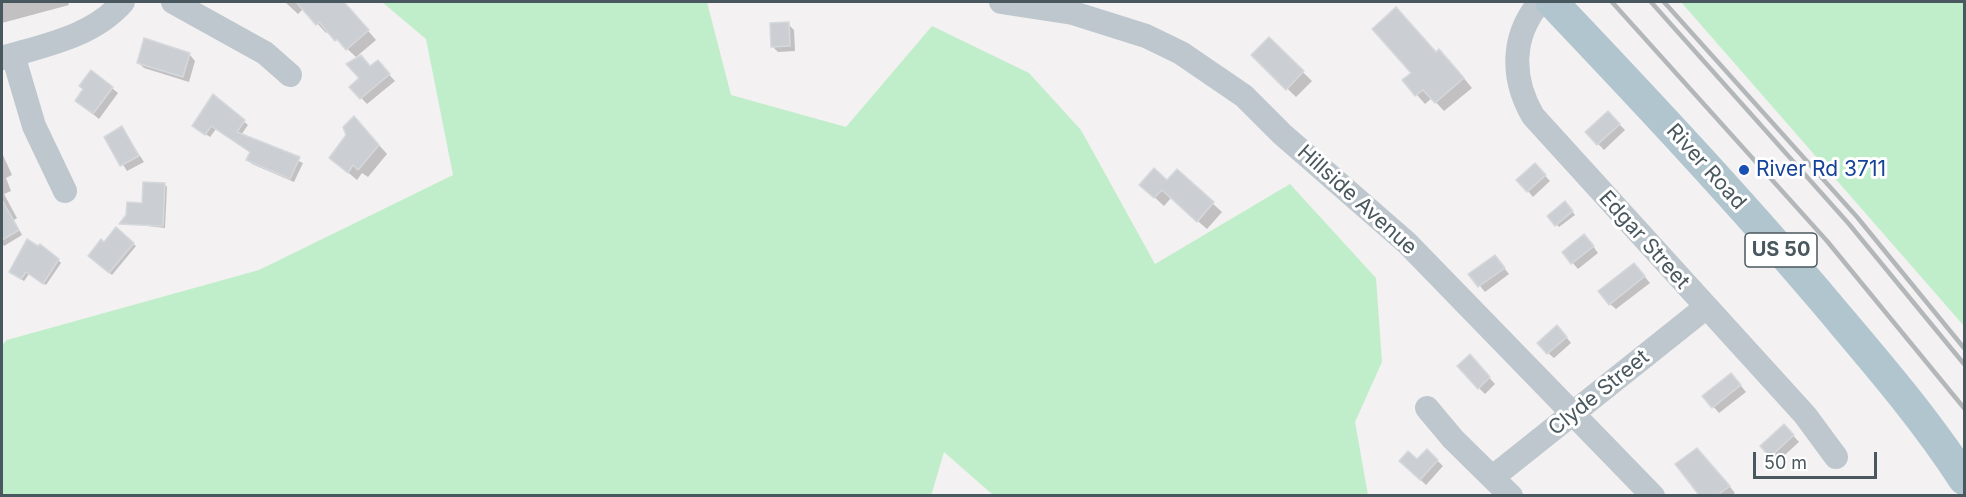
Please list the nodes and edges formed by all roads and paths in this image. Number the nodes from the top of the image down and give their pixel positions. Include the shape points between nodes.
1 (123, 2) edge
2 (173, 2) edge
3 (1001, 2) edge
4 (1540, 2) edge
5 (1552, 2) edge
6 (7, 56) edge
7 (290, 75) dead end
8 (65, 191) dead end
9 (1705, 308) junction
10 (1427, 408) dead end
11 (1575, 413) junction
12 (1836, 457) dead end
13 (1493, 477) junction
14 (1965, 479) edge
15 (1511, 495) edge
16 (1653, 495) edge

1 - 6 street via 93,28
2 - 7 street via 265,52
3 - 11 street, Hillside Avenue via 1110,23 1172,49 1213,73 1244,96 1407,243
4 - 9 street, Edgar Street via 1530,12 1518,41 1516,73 1525,103
5 - 14 main road, River Road / US 50 via 1669,124 1785,255 1933,432
6 - 8 street
9 - 11 street, Clyde Street
9 - 12 street, Edgar Street via 1805,415
10 - 13 street
11 - 13 street, Clyde Street
11 - 16 street, Hillside Avenue
13 - 15 street

